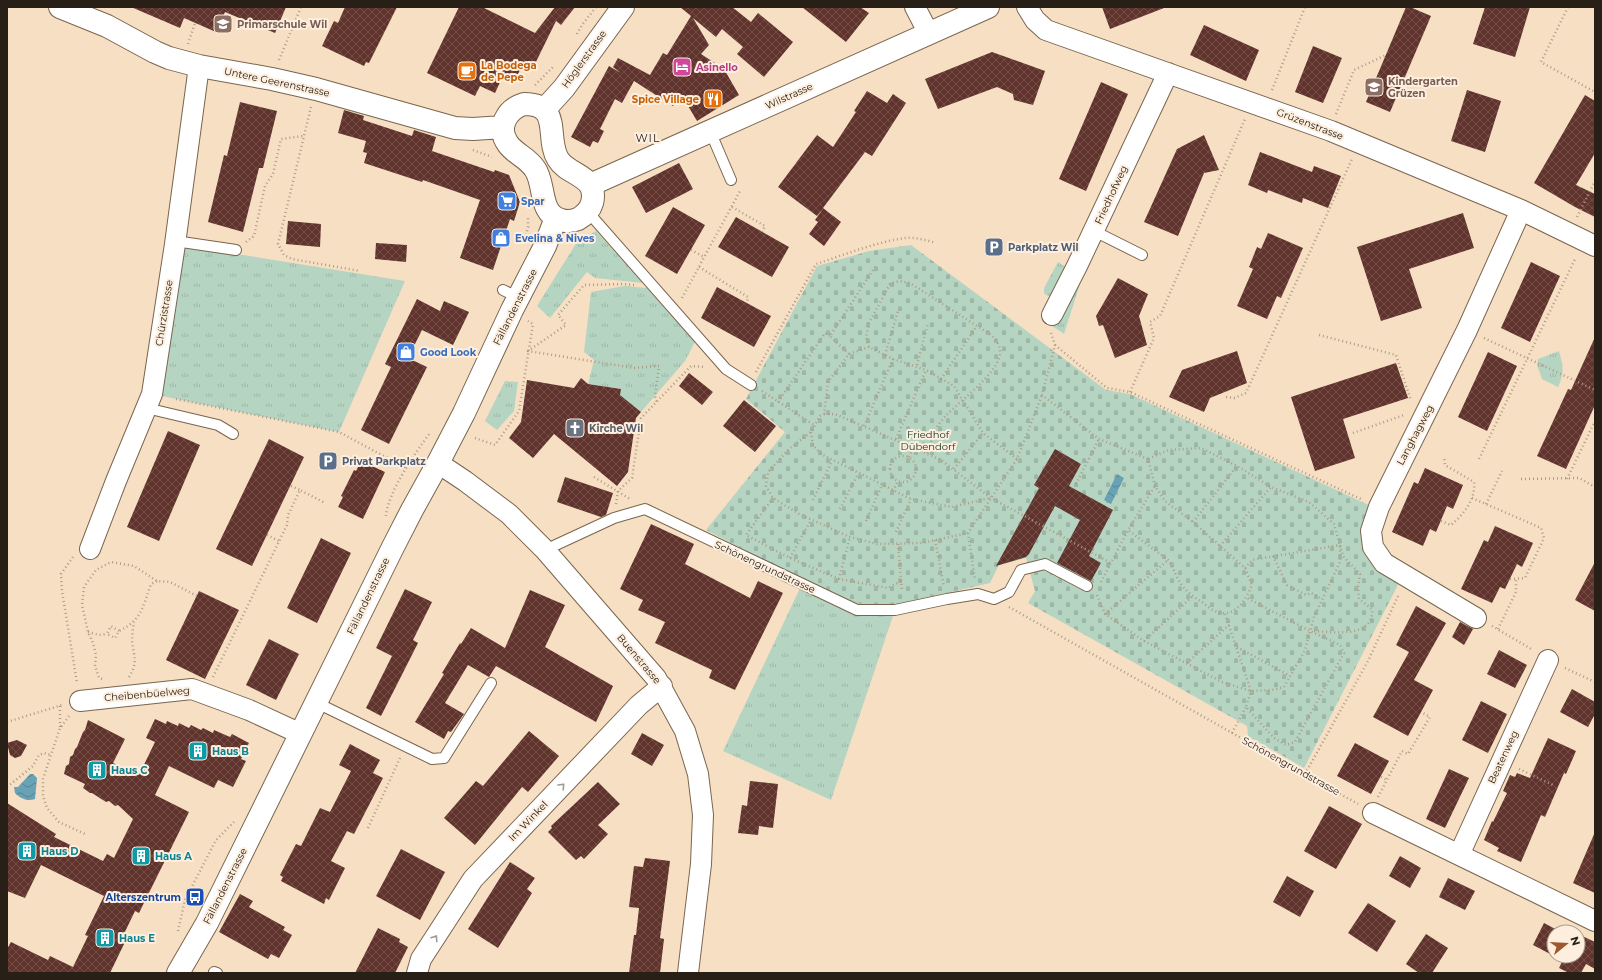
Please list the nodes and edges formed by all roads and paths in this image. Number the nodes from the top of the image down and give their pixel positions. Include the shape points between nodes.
1 (60, 7) edge
2 (301, 7) edge
3 (596, 7) edge
4 (623, 7) edge
5 (915, 7) edge
6 (988, 7) edge
7 (1027, 7) edge
8 (1305, 7) edge
9 (1568, 7) edge
10 (195, 23) dead end
11 (929, 34) junction
12 (576, 36) dead end
13 (188, 45) dead end
14 (1386, 56) dead end
15 (556, 63) dead end
16 (199, 66) junction
17 (1168, 73) junction
18 (272, 79) junction
19 (533, 88) dead end
20 (316, 90) junction
21 (1595, 92) edge
22 (1259, 105) junction
23 (544, 110) junction
24 (503, 127) junction
25 (710, 131) junction
26 (1330, 131) junction
27 (303, 136) junction
28 (1359, 143) junction
29 (474, 150) dead end
30 (498, 159) dead end
31 (726, 169) junction
32 (731, 180) dead end
33 (1595, 181) edge
34 (590, 185) junction
35 (732, 207) junction
36 (1521, 210) junction
37 (528, 212) dead end
38 (588, 212) junction
39 (556, 218) junction
40 (1094, 231) junction
41 (762, 232) dead end
42 (1583, 240) edge
43 (175, 241) junction
44 (936, 242) dead end
45 (523, 244) dead end
46 (237, 246) joint
47 (691, 250) dead end
48 (1142, 255) dead end
49 (704, 257) junction
50 (699, 267) junction
51 (875, 267) dead end
52 (360, 272) dead end
53 (623, 284) dead end
54 (681, 300) dead end
55 (747, 303) dead end
56 (898, 311) dead end
57 (1052, 315) dead end
58 (928, 323) dead end
59 (532, 324) dead end
60 (977, 326) junction
61 (1467, 330) junction
62 (1319, 335) dead end
63 (830, 336) junction
64 (869, 347) junction
65 (528, 351) junction
66 (849, 354) junction
67 (885, 355) junction
68 (1527, 358) junction
69 (893, 359) junction
70 (917, 366) junction
71 (726, 369) junction
72 (926, 370) junction
73 (941, 378) junction
74 (751, 384) junction
75 (1595, 390) edge
76 (1130, 392) junction
77 (1042, 395) junction
78 (1226, 397) dead end
79 (962, 400) junction
80 (149, 401) junction
81 (778, 402) junction
82 (657, 403) junction
83 (824, 414) junction
84 (1419, 415) junction
85 (1595, 421) edge
86 (814, 425) junction
87 (864, 426) junction
88 (811, 432) junction
89 (983, 433) junction
90 (1352, 433) dead end
91 (233, 434) dead end
92 (475, 438) dead end
93 (896, 439) junction
94 (1099, 439) junction
95 (419, 447) dead end
96 (914, 447) junction
97 (927, 453) junction
98 (909, 457) junction
99 (1444, 457) dead end
100 (1017, 459) junction
101 (1148, 459) junction
102 (1479, 459) dead end
103 (832, 461) junction
104 (438, 463) junction
105 (1237, 466) junction
106 (406, 468) junction
107 (954, 469) junction
108 (1502, 471) dead end
109 (858, 474) junction
110 (594, 477) dead end
111 (1567, 479) junction
112 (1521, 480) dead end
113 (898, 481) junction
114 (1076, 484) dead end
115 (882, 485) junction
116 (291, 486) dead end
117 (1155, 486) junction
118 (1271, 487) junction
119 (1595, 487) edge
120 (300, 490) junction
121 (618, 490) junction
122 (893, 490) junction
123 (773, 498) junction
124 (991, 498) junction
125 (1472, 498) junction
126 (911, 499) junction
127 (813, 500) dead end
128 (325, 503) dead end
129 (1486, 504) junction
130 (1379, 507) junction
131 (645, 509) junction
132 (840, 509) dead end
133 (811, 520) junction
134 (386, 521) dead end
135 (866, 521) dead end
136 (1440, 521) dead end
137 (1193, 522) junction
138 (1128, 530) junction
139 (896, 532) dead end
140 (968, 533) junction
141 (267, 535) dead end
142 (850, 537) junction
143 (935, 540) junction
144 (279, 541) junction
145 (898, 544) junction
146 (1340, 545) junction
147 (1220, 546) junction
148 (90, 550) joint
149 (545, 550) junction
150 (1273, 556) junction
151 (790, 558) junction
152 (1168, 560) junction
153 (1111, 563) junction
154 (1245, 568) junction
155 (1407, 577) junction
156 (839, 579) junction
157 (1510, 579) dead end
158 (1516, 579) junction
159 (157, 580) junction
160 (901, 581) junction
161 (1098, 586) dead end
162 (1091, 589) joint
163 (902, 590) dead end
164 (978, 594) junction
165 (197, 596) dead end
166 (1193, 596) junction
167 (1247, 598) junction
168 (947, 599) junction
169 (994, 599) junction
170 (1322, 599) junction
171 (1104, 614) junction
172 (1225, 614) junction
173 (1476, 618) dead end
174 (134, 622) junction
175 (1229, 625) junction
176 (119, 630) junction
177 (1498, 630) dead end
178 (1310, 631) junction
179 (88, 632) junction
180 (107, 634) junction
181 (1144, 641) junction
182 (1236, 647) junction
183 (1548, 660) dead end
184 (1187, 663) junction
185 (1290, 676) junction
186 (105, 681) dead end
187 (491, 683) dead end
188 (662, 686) junction
189 (1251, 691) junction
190 (205, 694) junction
191 (134, 695) junction
192 (80, 701) junction
193 (317, 703) junction
194 (60, 706) junction
195 (1246, 707) junction
196 (1421, 712) dead end
197 (7, 722) edge
198 (60, 728) junction
199 (1232, 733) junction
200 (301, 734) junction
201 (406, 746) junction
202 (52, 755) junction
203 (1502, 760) junction
204 (1305, 774) junction
205 (1381, 777) dead end
206 (1387, 780) junction
207 (1555, 786) dead end
208 (7, 787) edge
209 (1371, 812) junction
210 (237, 818) dead end
211 (368, 828) dead end
212 (85, 834) dead end
213 (1459, 855) junction
214 (1595, 921) edge
215 (177, 933) dead end
216 (178, 973) edge
217 (417, 973) edge
218 (688, 973) edge

1 - 16 main road, Untere Geerenstrasse via 107,26 155,52
2 - 18 path
3 - 12 path
4 - 23 main road, Höglerstrasse via 564,88
5 - 11 street
6 - 11 main road, Wilstrasse
7 - 17 street, Grüzenstrasse via 1035,20 1046,30
8 - 22 path
9 - 21 path via 1541,62
10 - 13 path
11 - 25 main road, Wilstrasse
14 - 26 path via 1354,70
15 - 19 path
16 - 18 main road, Untere Geerenstrasse
16 - 43 street, Chürzistrasse
17 - 22 street, Grüzenstrasse
17 - 40 street, Friedhofweg
18 - 20 main road, Untere Geerenstrasse
20 - 24 main road, Untere Geerenstrasse via 455,128 473,130
20 - 27 path
22 - 26 street, Grüzenstrasse
22 - 76 path via 1160,316 1150,322 1154,338
23 - 24 main road via 530,104 518,106 508,114
23 - 34 main road via 552,126 556,157 565,168 583,177
24 - 39 main road via 508,144 525,157 535,169 542,184 545,206
25 - 31 lane
25 - 34 main road, Wilstrasse
26 - 28 street, Grüzenstrasse
27 - 46 path via 281,139 272,174 265,186 254,236
27 - 52 path via 278,244 280,249 284,255 292,258
28 - 36 street, Grüzenstrasse
28 - 78 path via 1246,393 1234,398
29 - 30 path
31 - 32 lane
31 - 35 path via 740,176 744,185
33 - 42 path
34 - 38 main road via 592,200
35 - 41 path via 765,226
35 - 49 path
36 - 42 street, Grüzenstrasse
36 - 61 street, Langhagweg
37 - 45 path via 528,227
38 - 39 main road via 571,221
38 - 71 lane
39 - 104 main road, Fällandenstrasse via 545,246 511,294
40 - 48 lane
40 - 57 street, Friedhofweg
42 - 68 path
43 - 46 lane
43 - 80 street, Chürzistrasse
44 - 74 path via 906,238 816,264
47 - 49 path
49 - 50 path
50 - 54 path
50 - 55 path via 748,297
51 - 63 path
53 - 65 path via 584,285 558,315 566,325
56 - 67 path
58 - 70 path
59 - 65 path
60 - 64 path via 910,283 899,281 890,284 869,323 866,338
60 - 73 path
60 - 79 path via 996,340 1000,350 999,357 986,377
61 - 68 path
61 - 84 street, Langhagweg
62 - 84 path via 1396,355
63 - 66 path
63 - 81 path via 825,333
64 - 66 path
64 - 67 path
65 - 82 path via 634,368 659,366 655,396
65 - 92 path via 519,411 495,445
66 - 83 path via 828,382
67 - 69 path
68 - 75 path
68 - 102 path
69 - 70 path
69 - 87 path
70 - 72 path
71 - 74 lane
71 - 82 path via 691,366
72 - 73 path
72 - 93 path
73 - 79 path via 954,386
74 - 81 path
76 - 77 path via 1107,388 1055,346
76 - 130 path
77 - 94 path
77 - 100 path
79 - 89 path
79 - 97 path via 939,424
80 - 91 lane via 218,425
80 - 106 path via 339,432
80 - 148 street, Chürzistrasse
81 - 86 path
82 - 121 path via 641,418 632,478
83 - 86 path
83 - 87 path via 835,414
84 - 90 path
84 - 130 street, Langhagweg
85 - 111 path
86 - 88 path
87 - 93 path
88 - 103 path via 813,445
88 - 123 path via 788,450 768,472 766,486
89 - 100 path
89 - 107 path
93 - 96 path
94 - 101 path
94 - 114 path
95 - 106 path
96 - 97 path
96 - 98 path
97 - 107 path
98 - 113 path via 915,464 916,472 907,481
98 - 113 path via 901,456 892,463 892,475
99 - 125 path via 1444,465 1474,482
100 - 124 path
101 - 105 path via 1169,450 1202,448
101 - 117 path
103 - 109 path
103 - 127 path
104 - 149 street, Buenstrasse via 509,514
104 - 193 main road, Fällandenstrasse via 392,547
105 - 118 path
105 - 137 path
106 - 134 path via 386,509
107 - 124 path
108 - 129 path
109 - 115 path
109 - 132 path
110 - 121 path
111 - 112 path
111 - 119 path via 1579,478
113 - 122 path
115 - 122 path
115 - 135 path
116 - 120 path
117 - 137 path via 1165,501
117 - 138 path
118 - 146 path via 1309,502 1334,524
118 - 147 path
120 - 128 path
120 - 144 path
121 - 131 path
122 - 126 path
123 - 133 path
123 - 151 path via 746,535
124 - 126 path via 952,508
124 - 140 path
124 - 153 path
125 - 129 path
125 - 136 path via 1461,517 1452,525
126 - 139 path
129 - 158 path via 1541,528 1544,538 1525,578
130 - 155 street, Langhagweg via 1371,531 1373,547 1384,563
131 - 149 lane via 614,518
131 - 168 lane, Schönengrundstrasse via 858,610 895,610
133 - 142 path
133 - 151 path
137 - 147 path
138 - 152 path
138 - 153 path
140 - 143 path
140 - 164 path
141 - 144 path
142 - 145 path via 878,544
142 - 156 path
143 - 145 path
143 - 168 path
144 - 190 path
145 - 160 path
146 - 150 path
146 - 170 path via 1340,562
146 - 178 path via 1343,556 1360,574 1359,599 1372,609 1372,616 1368,625 1355,632
147 - 154 path
148 - 192 path via 73,558 61,574
149 - 188 street, Buenstrasse
150 - 154 path via 1252,560
150 - 170 path via 1287,585 1306,595 1311,593
151 - 156 path
152 - 166 path via 1178,580
152 - 171 path
153 - 161 path
154 - 167 path via 1252,585
155 - 173 street, Langhagweg
155 - 204 path via 1368,661
156 - 160 path via 888,588
157 - 158 path
158 - 177 path via 1516,592
159 - 165 path via 170,582
159 - 174 path via 151,584
159 - 179 path via 134,566 111,562 96,570 84,587 82,605
160 - 163 path
162 - 169 lane via 1045,564 1021,570 1009,592
162 - 171 path
164 - 168 lane, Schönengrundstrasse
164 - 169 lane, Schönengrundstrasse
166 - 172 path via 1216,612
166 - 181 path
167 - 172 path via 1238,609
167 - 178 path
169 - 199 path, Schönengrundstrasse
170 - 178 path
171 - 181 path
172 - 175 path
174 - 176 path
174 - 191 path via 132,639 136,660 134,669 122,683
175 - 182 path
175 - 184 path
176 - 180 path via 115,638
176 - 180 path via 110,626
178 - 185 path via 1306,650
178 - 195 path via 1340,645 1344,653 1295,742 1286,745 1274,738
179 - 180 path
179 - 186 path via 96,655 95,666 99,678
181 - 184 path
182 - 185 path
182 - 189 path
183 - 203 street, Beatenweg
184 - 189 path via 1222,682
185 - 189 path via 1284,686 1272,690
187 - 201 lane via 444,758 432,759
217 -> 188 street, Im Winkel via 421,959 473,879 639,705
188 - 218 street, Buenstrasse via 685,731 693,754 703,815 701,864
189 - 195 path
190 - 191 street, Cheibenbüelweg via 192,689
190 - 200 street, Cheibenbüelweg via 249,710
191 - 192 street, Cheibenbüelweg
192 - 194 path
192 - 198 path
193 - 200 main road, Fällandenstrasse
193 - 201 lane
194 - 197 path
194 - 198 path
195 - 199 path
196 - 206 path via 1430,717 1408,754 1402,751
198 - 202 path
199 - 204 path, Schönengrundstrasse
200 - 216 main road, Fällandenstrasse via 207,923
201 - 211 path
202 - 208 path via 39,754 33,766
202 - 212 path via 43,779 43,796 47,808 59,822
203 - 207 path
203 - 213 street, Beatenweg
204 - 209 path, Schönengrundstrasse
205 - 206 path
206 - 209 path
209 - 213 street
210 - 215 path via 216,840 185,900
213 - 214 street

